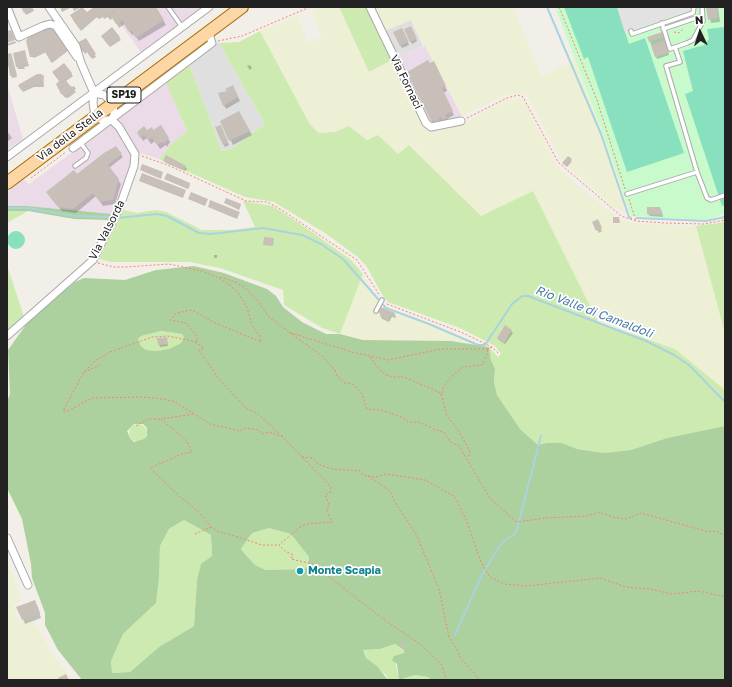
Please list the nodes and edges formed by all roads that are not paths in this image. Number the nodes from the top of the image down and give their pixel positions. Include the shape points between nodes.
1 (7, 7) edge
2 (49, 7) edge
3 (168, 7) edge
4 (209, 7) edge
5 (242, 7) edge
6 (370, 7) edge
7 (694, 7) edge
8 (702, 7) edge
9 (702, 16) junction
10 (663, 22) junction
11 (182, 27) junction
12 (664, 29) junction
13 (211, 31) junction
14 (631, 31) dead end
15 (675, 47) junction
16 (81, 63) junction
17 (94, 93) junction
18 (113, 103) junction
19 (96, 116) junction
20 (112, 120) junction
21 (461, 120) dead end
22 (80, 142) junction
23 (73, 148) road end
24 (7, 157) edge
25 (75, 166) dead end
26 (697, 172) junction
27 (7, 183) edge
28 (627, 194) road end
29 (725, 195) edge
30 (382, 300) road end
31 (376, 311) dead end
32 (7, 336) edge
33 (7, 538) edge
34 (28, 585) dead end

1 - 16 street via 19,37 50,24 56,26
2 - 16 street via 76,46
3 - 11 lane
4 - 11 street, Via della Stella
5 - 13 main road, Via della Stella / SP19
6 - 21 street, Via Fornaci via 428,125 430,127
7 - 10 lane via 693,13
8 - 9 lane
9 - 12 lane
9 - 15 lane via 703,21 694,40
10 - 12 lane
10 - 14 lane via 632,34
11 - 17 street, Via della Stella
12 - 15 lane via 670,48
13 - 18 main road, Via della Stella / SP19
13 - 20 street, Via della Stella via 212,43
15 - 26 lane via 680,62 666,66
16 - 17 street
17 - 18 street via 104,95
17 - 19 street via 92,103
17 - 24 street, Via della Stella
18 - 19 main road, Via della Stella / SP19
18 - 20 street
19 - 20 street via 102,120
19 - 27 main road, Via della Stella / SP19
20 - 22 street, Via della Stella
20 - 32 street, Via Valsorda via 135,154 132,175 120,206 93,260
22 - 23 street, Via della Stella
22 - 25 lane via 88,153 86,158
26 - 28 lane
26 - 29 lane via 707,198 711,200
30 - 31 lane
33 - 34 street

